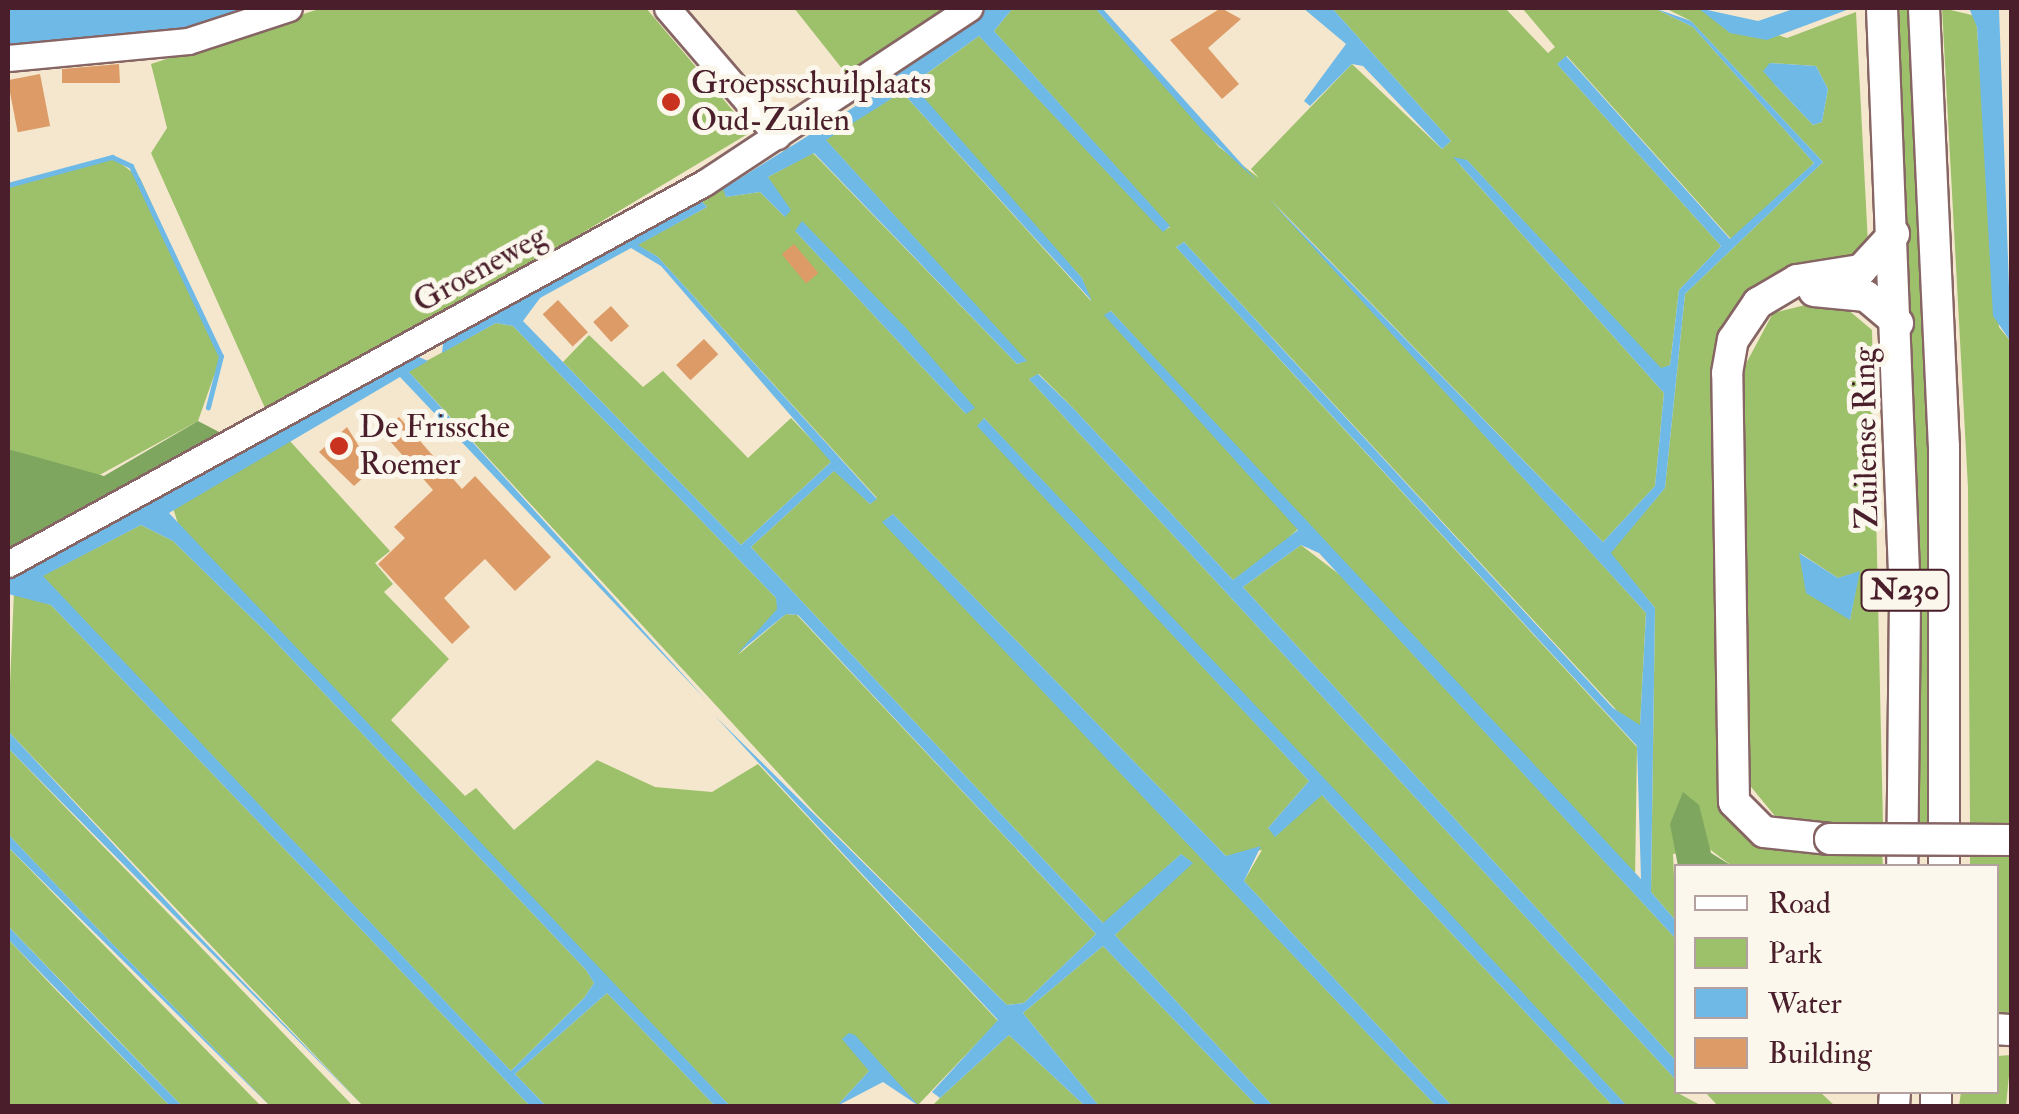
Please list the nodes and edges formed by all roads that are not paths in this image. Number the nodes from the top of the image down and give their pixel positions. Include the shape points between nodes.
1 (289, 8) edge
2 (667, 8) edge
3 (969, 8) edge
4 (1882, 8) edge
5 (1924, 8) edge
6 (8, 58) edge
7 (777, 136) junction
8 (1894, 234) junction
9 (1772, 294) junction
10 (1898, 323) junction
11 (8, 564) edge
12 (2012, 840) edge
13 (1902, 864) edge
14 (1944, 864) edge

1 - 6 street via 188,41
2 - 7 street
3 - 7 street, Groeneweg
4 - 8 main road, Zuilense Ring / N230
5 - 14 main road, N230 via 1944,446
7 - 11 street, Groeneweg
8 - 9 main road via 1861,270 1797,280
8 - 10 main road, Zuilense Ring / N230
9 - 10 main road via 1855,293
9 - 12 main road, bridge via 1742,322 1726,373 1728,765 1749,825 1830,838
10 - 13 main road, Zuilense Ring / N230

